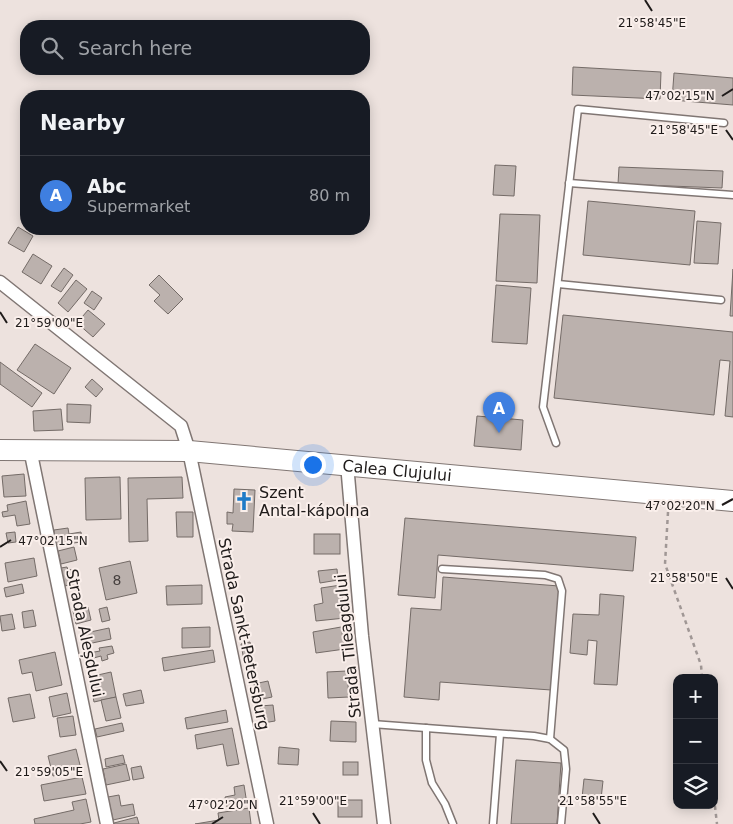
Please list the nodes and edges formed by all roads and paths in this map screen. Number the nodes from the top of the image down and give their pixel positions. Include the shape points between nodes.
1 (724, 123) dead end
2 (570, 183) junction
3 (733, 195) edge
4 (0, 282) edge
5 (558, 284) junction
6 (721, 300) dead end
7 (556, 443) dead end
8 (30, 449) junction
9 (0, 450) edge
10 (190, 451) junction
11 (348, 464) junction
12 (669, 496) junction
13 (733, 501) edge
14 (442, 569) dead end
15 (702, 674) edge
16 (372, 724) junction
17 (426, 728) junction
18 (500, 734) junction
19 (550, 739) junction
20 (715, 809) edge
21 (107, 824) edge
22 (267, 824) edge
23 (384, 824) edge
24 (453, 824) edge
25 (492, 824) edge
26 (561, 824) edge
27 (717, 824) edge

1 - 2 lane via 578,109
2 - 3 lane
2 - 5 lane
4 - 10 street, Strada Sankt-Petersburg via 181,426
5 - 6 lane
5 - 7 lane via 544,407
8 - 9 main road, Calea Clujului
8 - 10 main road, Calea Clujului
8 - 21 street, Strada Aleșdului
10 - 11 main road, Calea Clujului
10 - 22 street, Strada Sankt-Petersburg
11 - 12 main road, Calea Clujului
11 - 16 street, Strada Tileagdului
12 - 13 main road, Calea Clujului
12 - 15 path via 666,564
14 - 19 lane via 545,575 558,579 562,591
16 - 17 lane
16 - 23 street, Strada Tileagdului
17 - 18 lane
17 - 24 lane via 426,760 432,783
18 - 19 lane
18 - 25 lane
19 - 26 lane via 564,750 566,770
20 - 27 path

